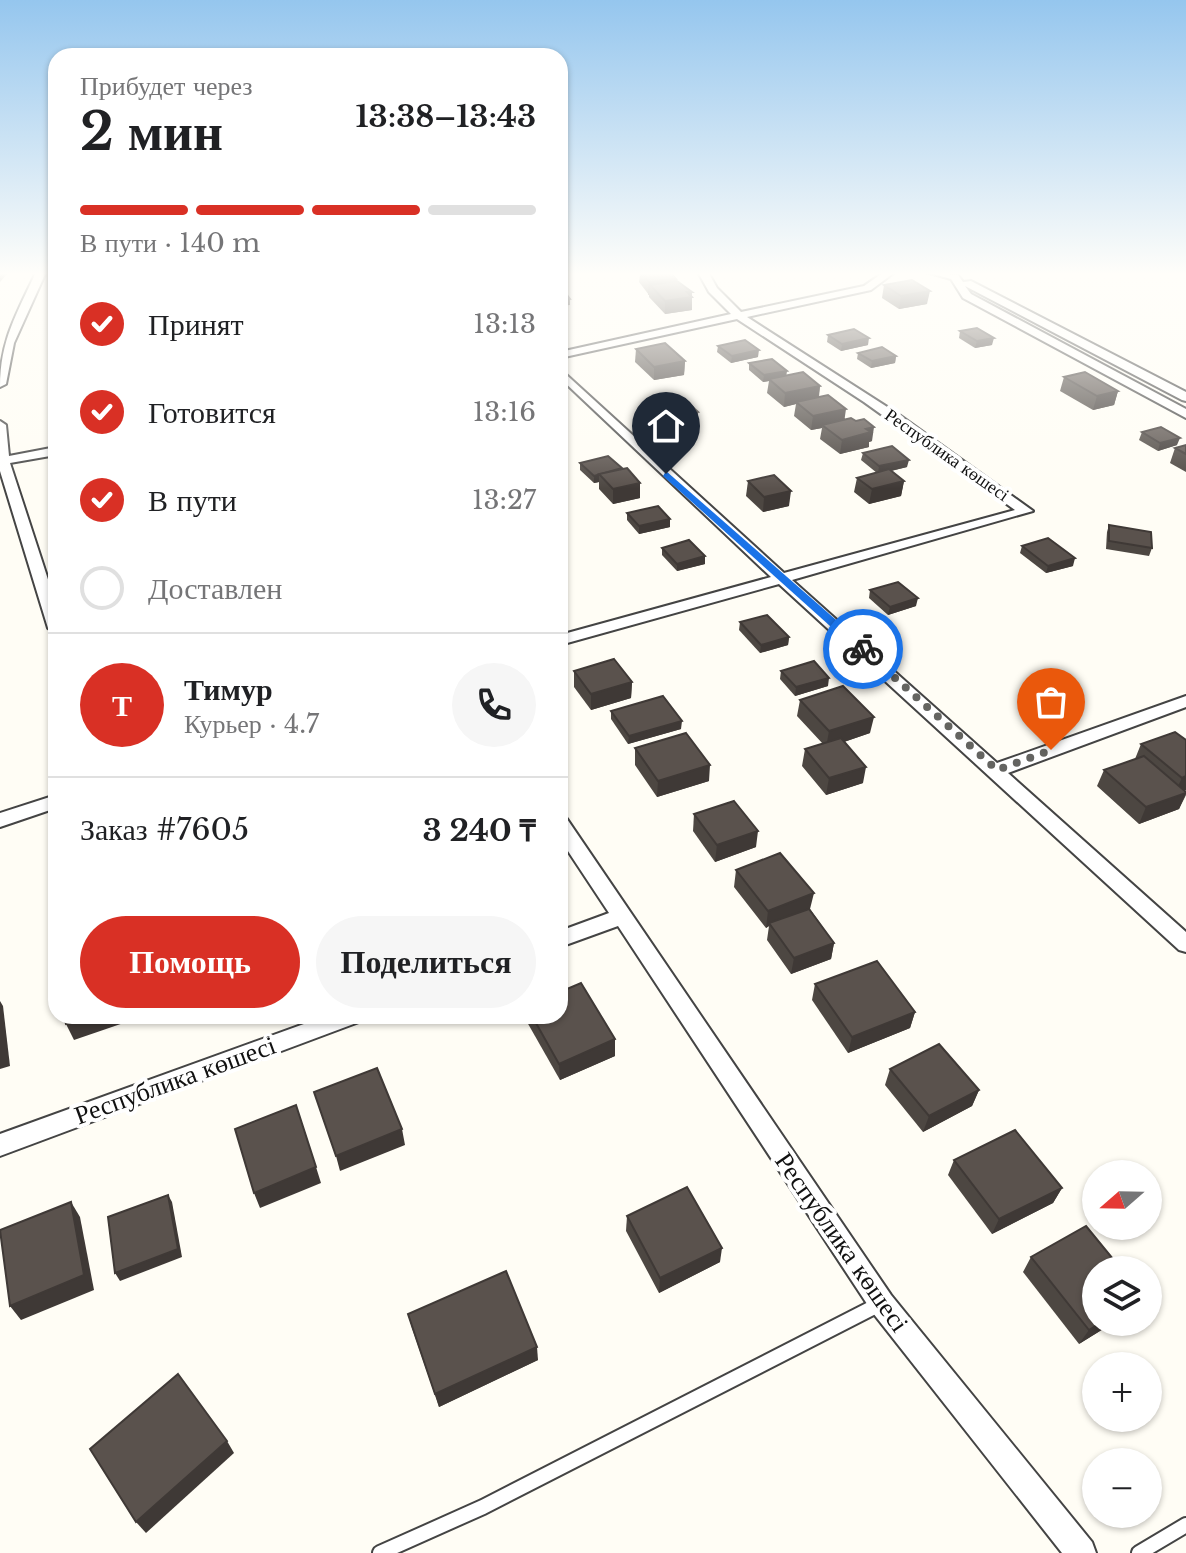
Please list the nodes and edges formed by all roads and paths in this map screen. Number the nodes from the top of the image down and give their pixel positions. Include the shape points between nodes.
1 (9, 344) edge
2 (607, 344) edge
3 (784, 344) edge
4 (1057, 344) edge
5 (1084, 344) edge
6 (568, 353) edge
7 (568, 380) edge
8 (0, 384) edge
9 (1186, 397) edge
10 (1186, 414) edge
11 (0, 425) edge
12 (48, 452) edge
13 (2, 461) edge
14 (784, 579) junction
15 (48, 603) edge
16 (568, 638) edge
17 (1186, 701) edge
18 (997, 770) junction
19 (48, 804) edge
20 (0, 820) edge
21 (568, 836) edge
22 (621, 917) junction
23 (568, 936) edge
24 (1186, 944) edge
25 (329, 1024) edge
26 (0, 1145) edge
27 (882, 1304) junction
28 (1186, 1525) edge
29 (380, 1553) edge
30 (1081, 1553) edge
31 (1139, 1553) edge

1 - 8 street
2 - 6 street
3 - 14 street, Республика көшесі via 1026,511
4 - 10 street
5 - 9 street
7 - 14 street
11 - 13 street
12 - 13 street
13 - 15 street
14 - 16 street, Республика көшесі
14 - 18 street
17 - 18 street
18 - 24 street
19 - 20 street
21 - 22 street, Республика көшесі
22 - 23 street
22 - 27 street, Республика көшесі
25 - 26 street, Республика көшесі
27 - 29 lane via 496,1500
27 - 30 street, Республика көшесі
28 - 31 lane

